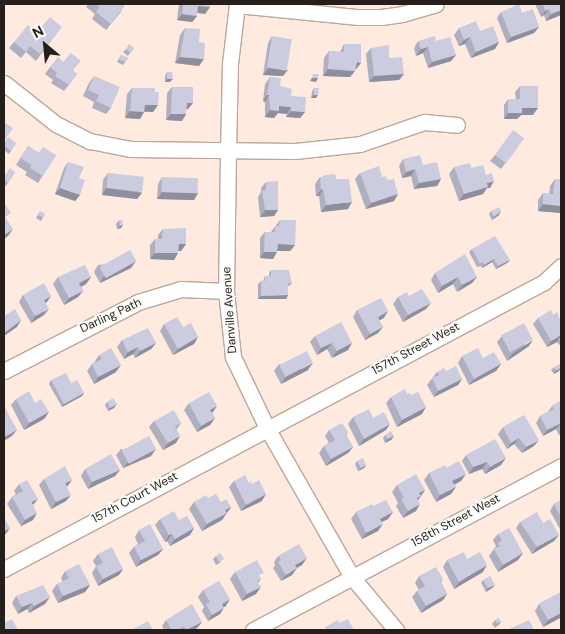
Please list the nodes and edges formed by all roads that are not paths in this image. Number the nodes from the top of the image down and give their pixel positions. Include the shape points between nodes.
1 (237, 4) edge
2 (436, 4) edge
3 (4, 83) edge
4 (457, 126) dead end
5 (228, 152) junction
6 (561, 266) edge
7 (226, 291) junction
8 (4, 371) edge
9 (267, 428) junction
10 (561, 466) edge
11 (4, 569) edge
12 (352, 577) junction
13 (253, 630) edge
14 (396, 630) edge

1 - 2 street via 381,17
1 - 5 street, Danville Avenue via 230,64
3 - 5 street via 56,124 90,141 130,149
4 - 5 street via 424,122 384,137 332,148 294,152
5 - 7 street, Danville Avenue
6 - 9 street, 157th Street West via 544,282
7 - 8 street, Darling Path via 182,289 138,302
7 - 9 street, Danville Avenue via 232,357
9 - 11 street, 157th Court West
9 - 12 street, Danville Avenue
10 - 12 street, 158th Street West
12 - 13 street, 158th Street West
12 - 14 street, Danville Avenue

